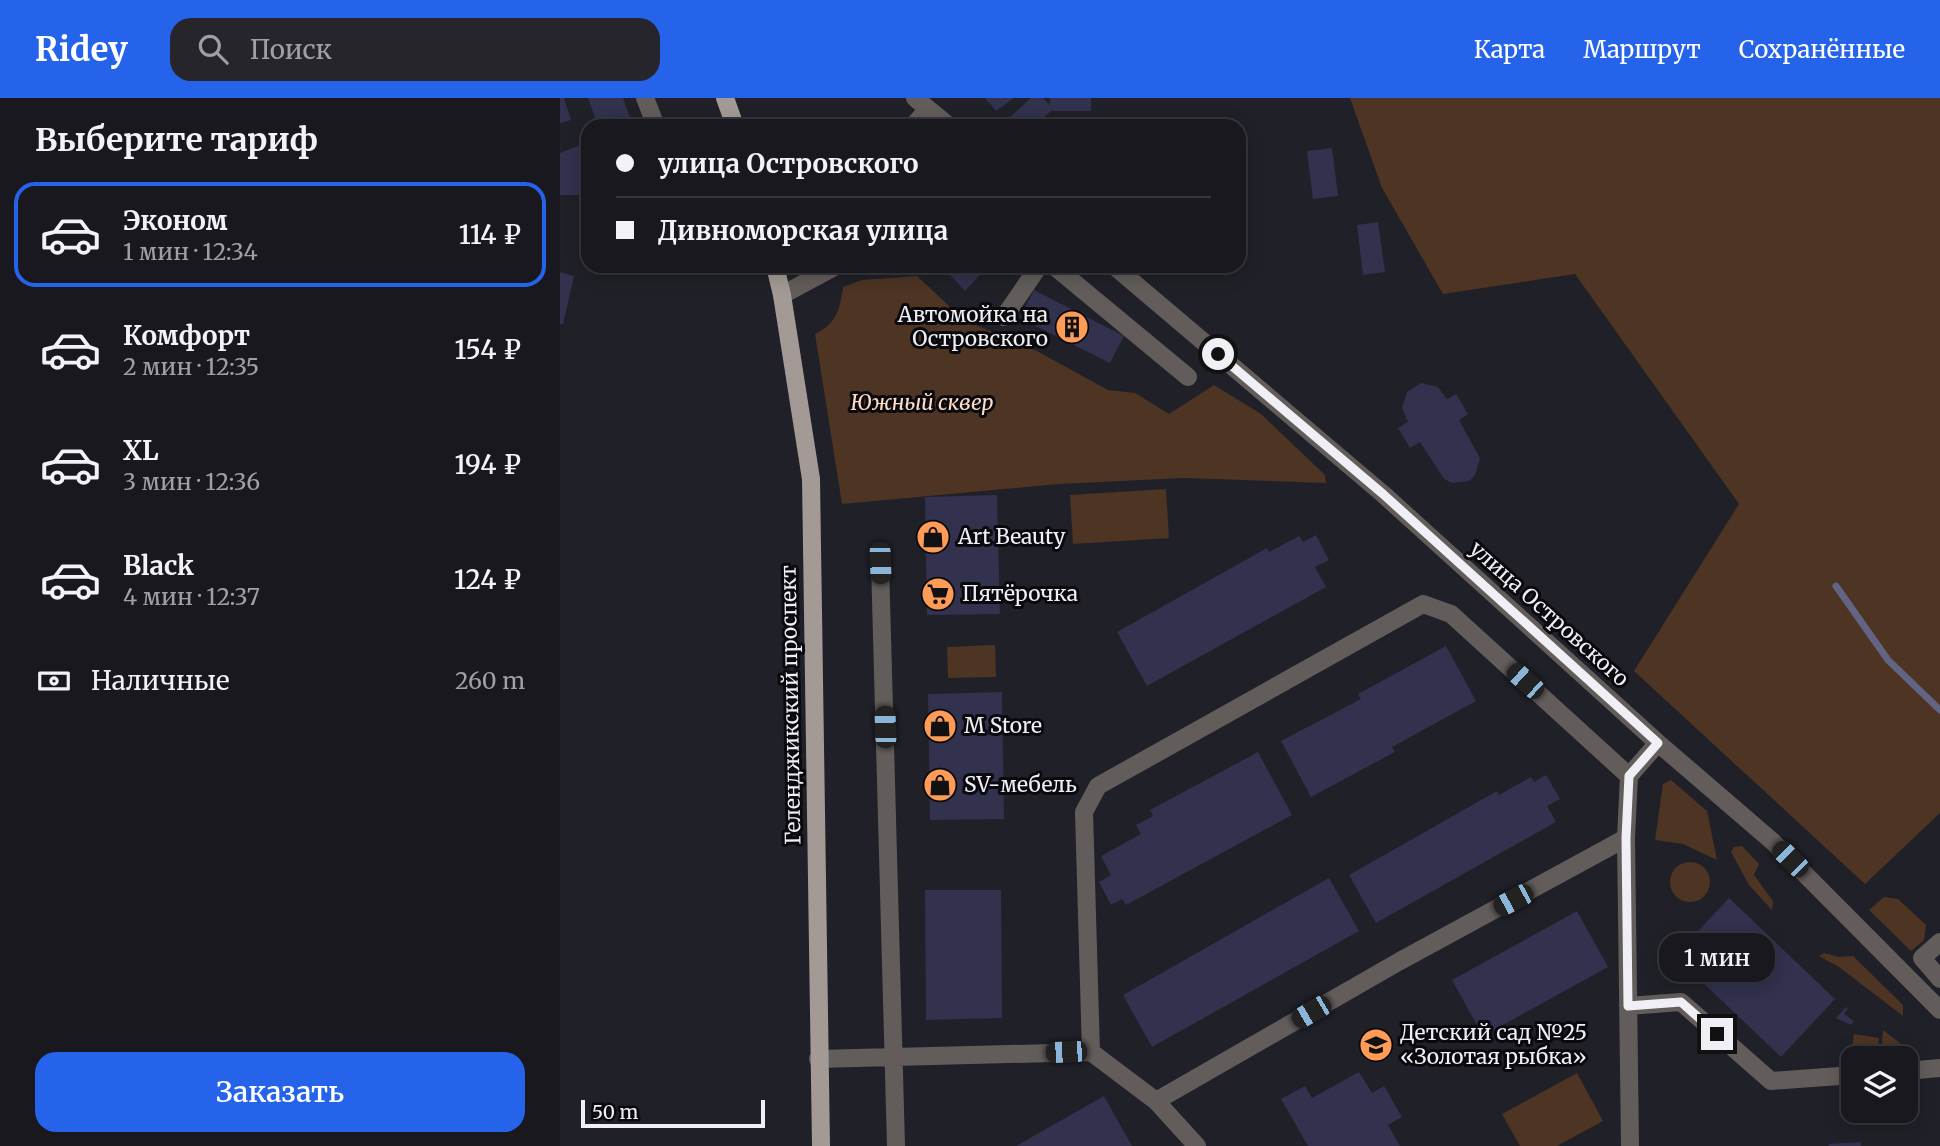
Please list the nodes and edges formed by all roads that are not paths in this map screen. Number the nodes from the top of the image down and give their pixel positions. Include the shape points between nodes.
1 (645, 98) edge
2 (725, 98) edge
3 (921, 103) edge
4 (653, 119) edge
5 (732, 119) edge
6 (940, 119) edge
7 (777, 273) edge
8 (823, 273) edge
9 (1033, 273) edge
10 (1062, 273) edge
11 (1122, 273) edge
12 (782, 295) junction
13 (1004, 317) dead end
14 (1188, 377) dead end
15 (880, 563) dead end
16 (1658, 743) junction
17 (1629, 776) junction
18 (1626, 838) junction
19 (1940, 942) edge
20 (1935, 974) edge
21 (1914, 984) junction
22 (1628, 1006) junction
23 (1940, 1010) edge
24 (1091, 1052) junction
25 (894, 1057) junction
26 (818, 1059) junction
27 (1940, 1068) edge
28 (1918, 1070) edge
29 (1841, 1076) edge
30 (1156, 1101) junction
31 (821, 1146) edge
32 (896, 1146) edge
33 (1197, 1146) edge
34 (1630, 1146) edge

1 - 4 street
2 - 5 main road
3 - 6 street
7 - 12 main road, Геленджикский проспект
8 - 12 street
9 - 13 street
10 - 14 street
11 - 16 street, улица Островского via 1383,494
12 - 26 main road, Геленджикский проспект via 811,479
15 - 25 street
16 - 17 street
16 - 21 street, улица Островского via 1772,841
17 - 18 street
17 - 24 street via 1451,614 1423,604 1098,786 1084,812
18 - 22 street
18 - 30 street
19 - 20 street via 1922,958
20 - 21 street
21 - 23 street, улица Островского
22 - 29 street via 1681,1002 1771,1081
22 - 34 street
24 - 25 street
24 - 30 street
25 - 26 street
25 - 32 street
26 - 31 main road, Геленджикский проспект
27 - 28 street
30 - 33 street

